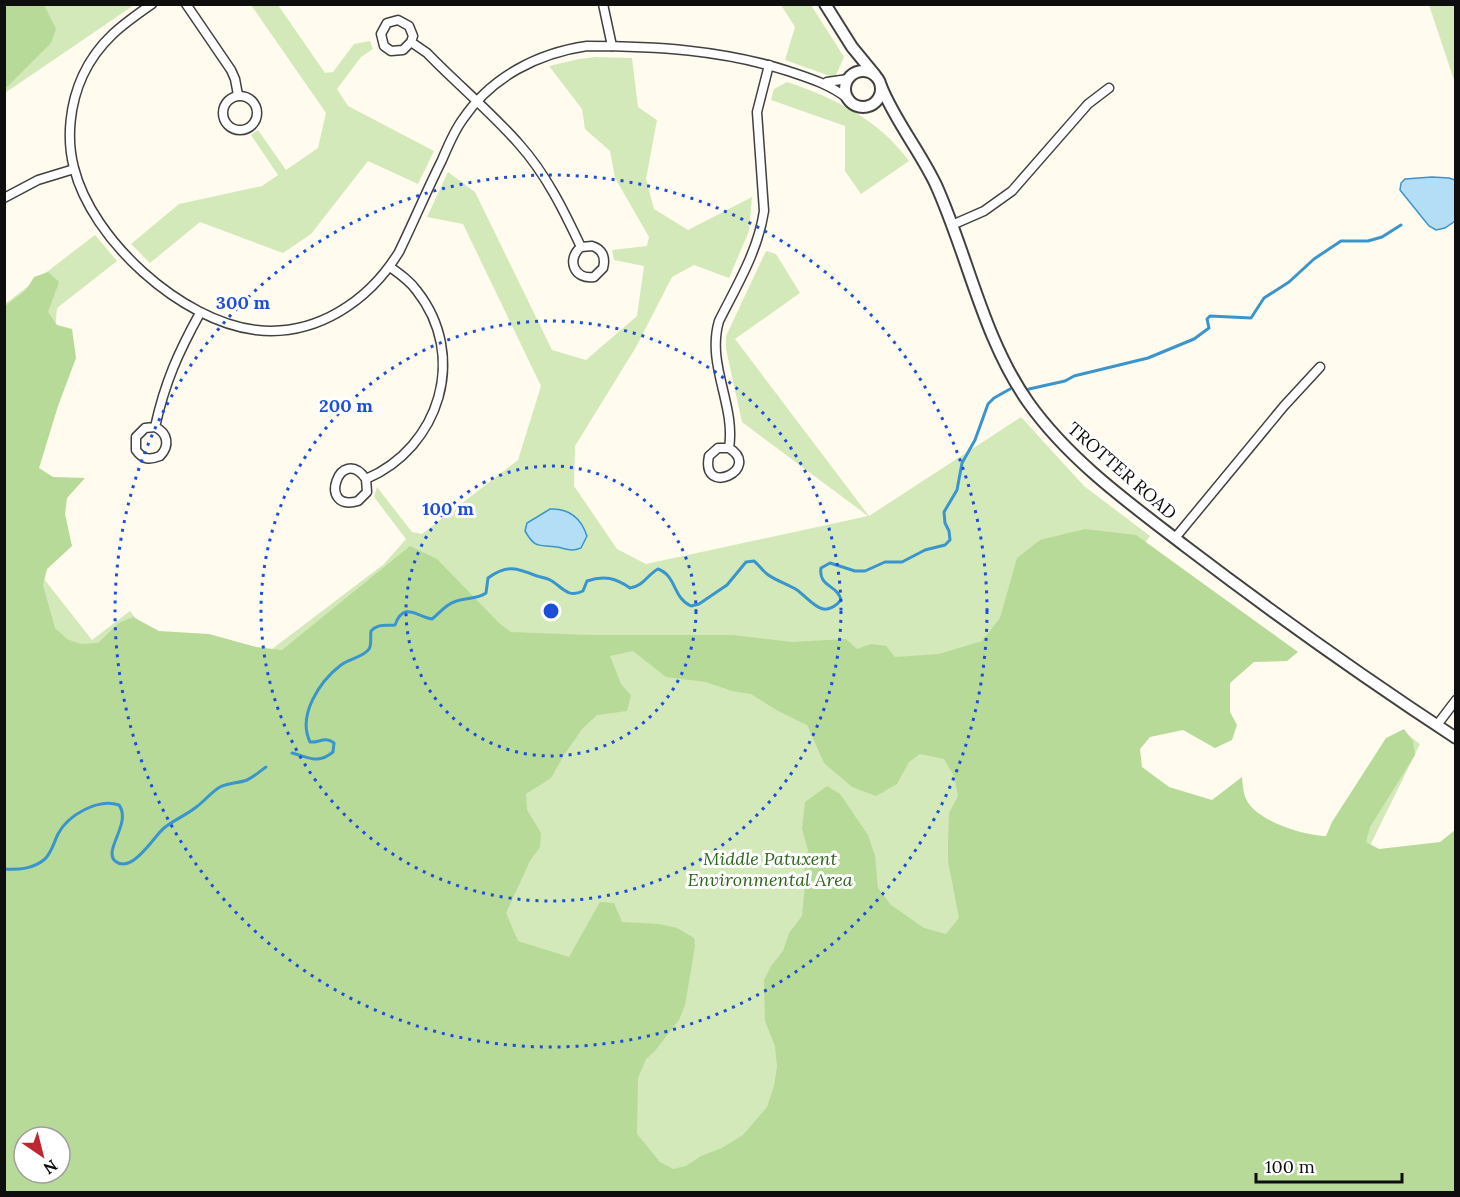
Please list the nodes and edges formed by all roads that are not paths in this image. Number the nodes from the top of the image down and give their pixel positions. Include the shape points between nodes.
1 (152, 4) edge
2 (186, 4) edge
3 (603, 4) edge
4 (825, 4) edge
5 (411, 42) dead end
6 (612, 46) junction
7 (852, 47) junction
8 (769, 65) junction
9 (849, 78) junction
10 (878, 81) junction
11 (820, 82) junction
12 (1109, 88) dead end
13 (238, 95) junction
14 (847, 98) junction
15 (476, 102) junction
16 (866, 107) junction
17 (897, 120) junction
18 (74, 169) junction
19 (4, 198) edge
20 (952, 225) junction
21 (581, 247) dead end
22 (390, 267) junction
23 (200, 313) junction
24 (1320, 367) dead end
25 (155, 427) dead end
26 (729, 448) dead end
27 (366, 478) junction
28 (1175, 538) junction
29 (1455, 700) edge
30 (1437, 725) junction
31 (1455, 738) edge

1 - 18 street via 123,23 82,75 72,111 70,149
2 - 13 street via 231,70
3 - 6 street
4 - 7 street, TROTTER ROAD
5 - 15 street
6 - 8 street via 697,51
6 - 15 street via 571,49 535,60 503,79
7 - 9 street via 854,65
7 - 10 street, TROTTER ROAD
8 - 11 street
8 - 26 street via 757,112 764,211 752,255 719,321 714,344 731,426
9 - 10 street via 863,71
9 - 11 street
9 - 14 street
10 - 16 street via 879,98
10 - 17 street, TROTTER ROAD
11 - 14 street
12 - 20 street via 1088,104 1012,192 984,211
13 - 13 street via 251,99 258,111 256,122 243,130 230,127 223,114 228,100
14 - 16 street via 855,106
15 - 21 street via 514,138 537,167
15 - 22 street via 454,134
16 - 17 street
17 - 20 street, TROTTER ROAD via 935,183
18 - 19 street via 38,180
18 - 23 street via 96,214 126,255 159,285
20 - 28 street, TROTTER ROAD via 994,339 1029,404 1082,462
22 - 23 street via 357,301 309,325 256,330
22 - 27 street via 417,290 435,322 441,341 442,380 424,432 401,458
23 - 25 street via 176,357
24 - 28 street
27 - 27 street via 367,492 358,501 346,502 338,496 335,480 343,472 352,469
28 - 30 street, TROTTER ROAD
29 - 30 street
30 - 31 street, TROTTER ROAD

